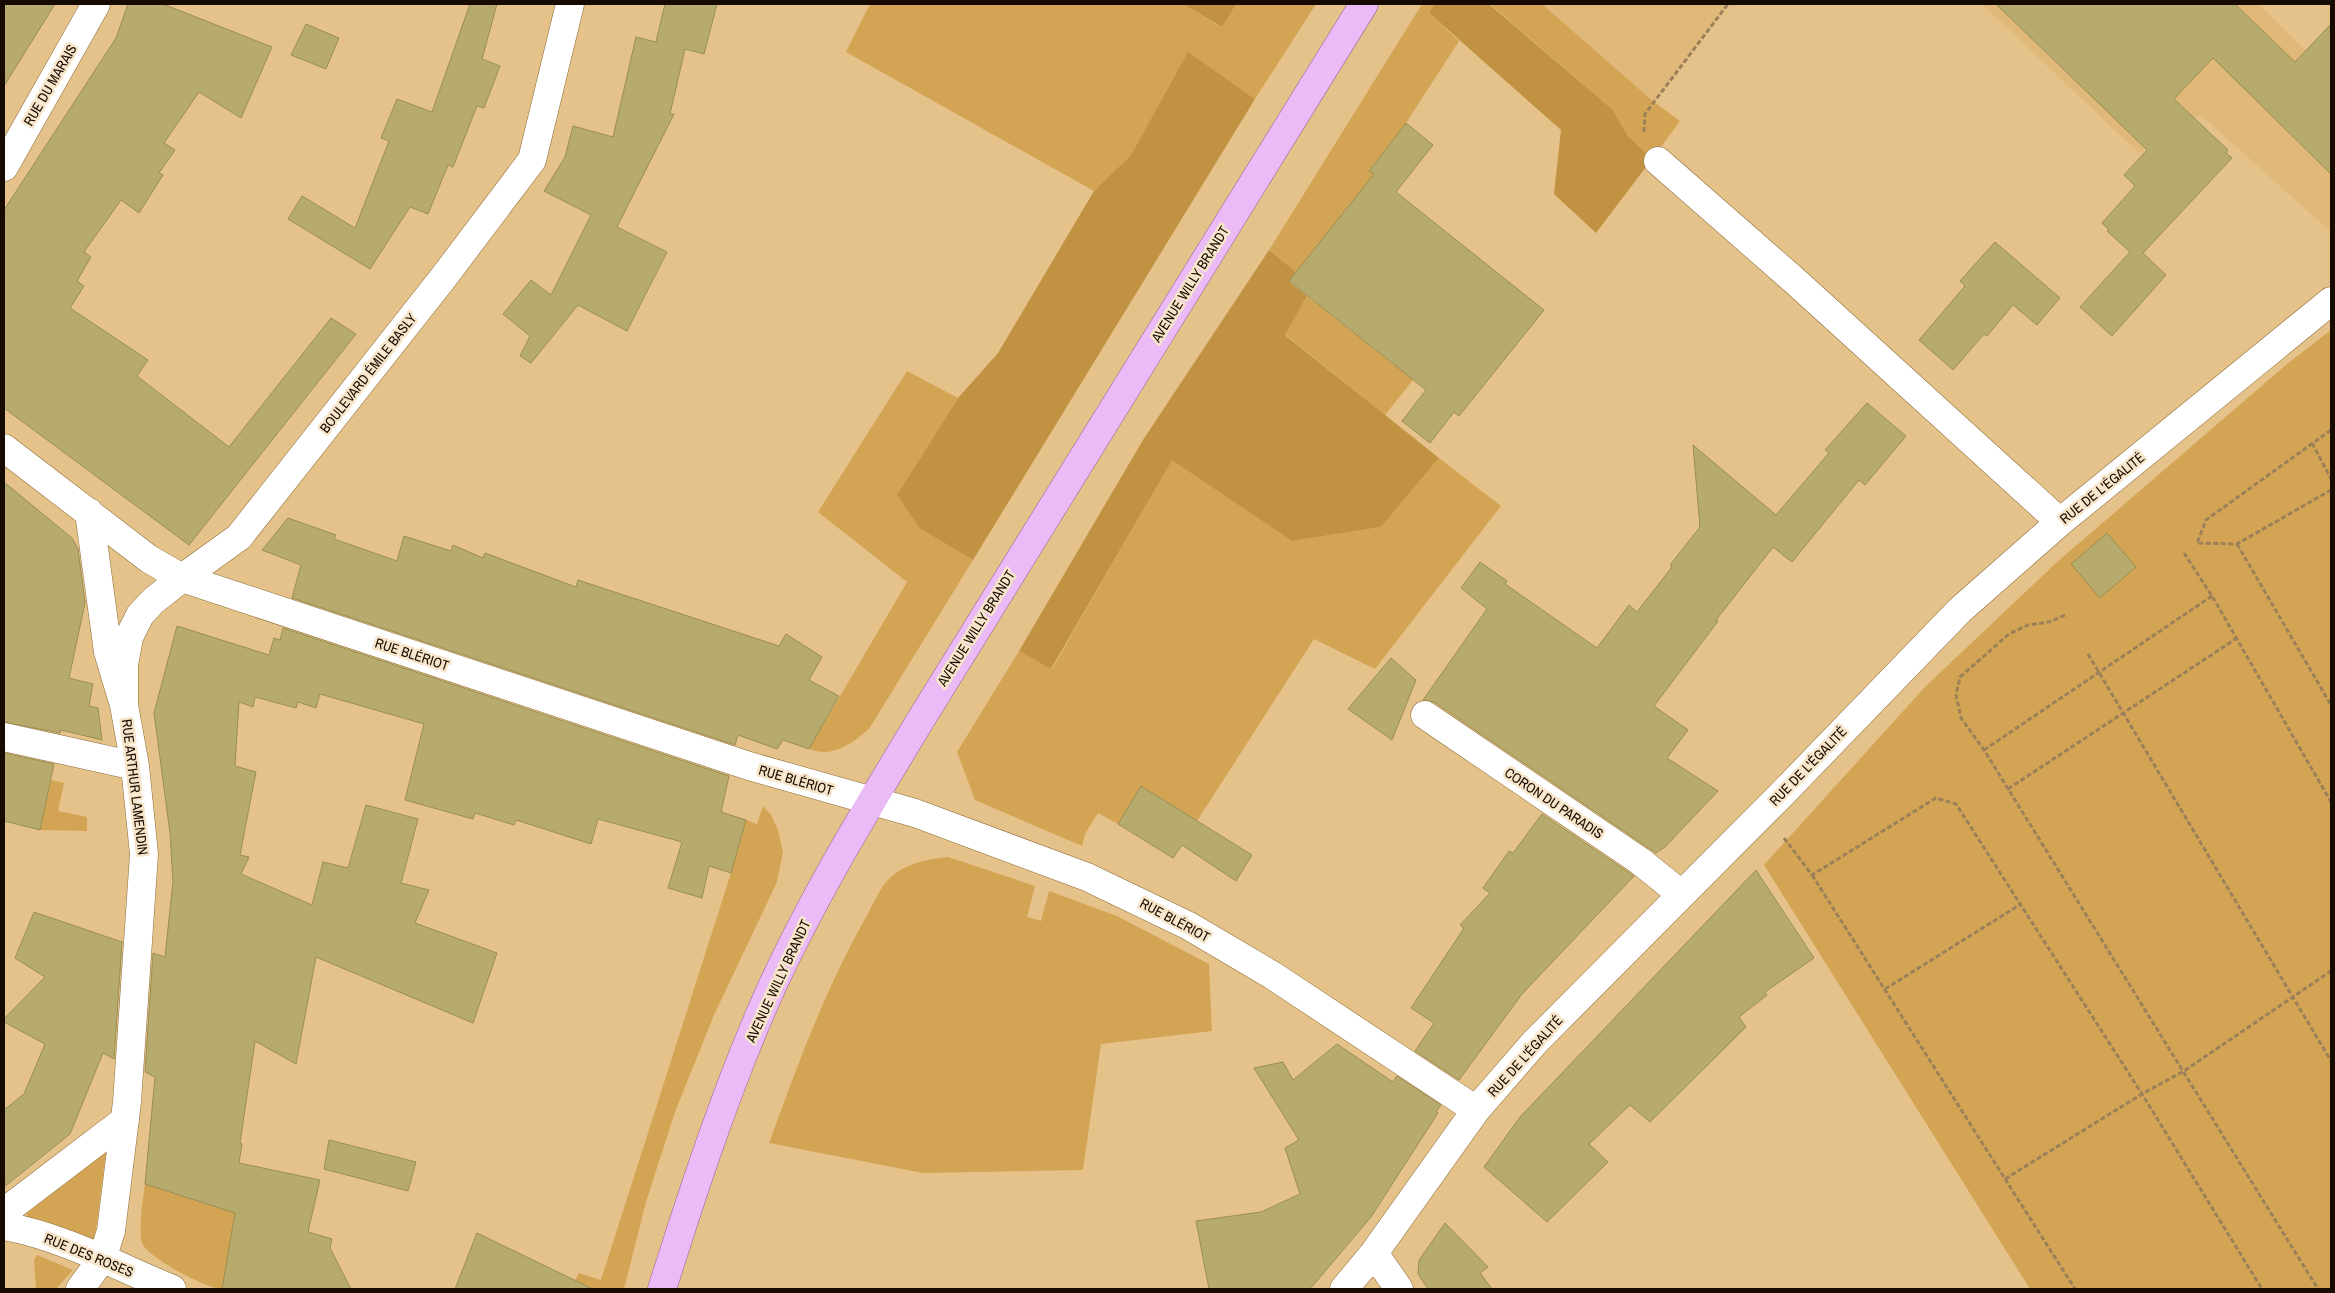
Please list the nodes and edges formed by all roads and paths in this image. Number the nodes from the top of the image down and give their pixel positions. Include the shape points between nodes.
1 (96, 4) edge
2 (570, 4) edge
3 (1364, 4) edge
4 (1728, 4) edge
5 (1658, 161) joint
6 (4, 167) edge
7 (2331, 301) edge
8 (2331, 430) edge
9 (2312, 444) junction
10 (4, 448) edge
11 (2331, 479) edge
12 (2331, 490) edge
13 (89, 512) junction
14 (2060, 522) junction
15 (2237, 544) junction
16 (2184, 553) dead end
17 (182, 578) junction
18 (2212, 596) junction
19 (2065, 615) dead end
20 (2237, 638) junction
21 (2088, 654) dead end
22 (2098, 672) junction
23 (2331, 705) edge
24 (124, 706) junction
25 (2123, 713) junction
26 (1426, 715) dead end
27 (4, 737) edge
28 (1984, 750) junction
29 (134, 766) junction
30 (2008, 789) junction
31 (872, 800) junction
32 (2331, 802) edge
33 (1787, 841) dead end
34 (1812, 875) junction
35 (1681, 894) junction
36 (2021, 904) junction
37 (2331, 971) edge
38 (1885, 989) junction
39 (2293, 996) junction
40 (2331, 1060) edge
41 (2184, 1071) junction
42 (2142, 1094) junction
43 (1476, 1110) junction
44 (125, 1120) junction
45 (2005, 1179) junction
46 (4, 1212) edge
47 (4, 1226) edge
48 (1374, 1253) junction
49 (102, 1259) junction
50 (80, 1289) edge
51 (172, 1289) edge
52 (662, 1289) edge
53 (1344, 1289) edge
54 (1399, 1289) edge
55 (2075, 1289) edge
56 (2261, 1289) edge
57 (2318, 1289) edge

1 - 6 street, RUE DU MARAIS
2 - 17 street, BOULEVARD ÉMILE BASLY via 532,160 239,537
3 - 31 main road, AVENUE WILLY BRANDT
4 - 5 path via 1645,114 1646,141
5 - 14 street
7 - 14 street, RUE DE L'ÉGALITÉ
8 - 9 path
9 - 11 path
9 - 15 path via 2206,520 2197,543
10 - 13 street
12 - 15 path
13 - 17 street, RUE BLÉRIOT via 149,559
13 - 24 street, RUE ARTHUR LAMENDIN via 108,652
14 - 35 street, RUE DE L'ÉGALITÉ via 1960,610
15 - 23 path
16 - 18 path
17 - 24 street, BOULEVARD ÉMILE BASLY via 140,615 129,637 124,665
17 - 31 street, RUE BLÉRIOT via 749,766
18 - 20 path
18 - 22 path
19 - 28 path via 2009,634 1960,677 1956,695 1961,718
20 - 25 path
20 - 32 path
21 - 22 path
22 - 25 path
22 - 28 path
24 - 29 street, RUE ARTHUR LAMENDIN
25 - 30 path
25 - 39 path
26 - 35 street, CORON DU PARADIS via 1640,861
27 - 29 street
28 - 30 path
29 - 44 street, RUE ARTHUR LAMENDIN via 144,854
30 - 41 path
31 - 43 street, RUE BLÉRIOT via 1087,877 1189,926 1272,975
31 - 52 main road, AVENUE WILLY BRANDT via 798,933 764,1007 713,1136
33 - 34 path
34 - 36 path via 1936,798 1956,804
34 - 38 path
35 - 43 street, RUE DE L'ÉGALITÉ via 1535,1042
36 - 38 path
36 - 42 path
37 - 39 path
38 - 45 path
39 - 40 path
39 - 41 path
41 - 42 path
41 - 57 path
42 - 45 path
42 - 56 path
43 - 48 street, RUE DE L'ÉGALITÉ
44 - 46 street
44 - 49 street, RUE ARTHUR LAMENDIN via 111,1231
45 - 55 path
47 - 49 street, RUE DES ROSES via 24,1229
48 - 53 street, RUE DE L'ÉGALITÉ
48 - 54 street
49 - 50 street, RUE ARTHUR LAMENDIN
49 - 51 street, RUE DES ROSES

